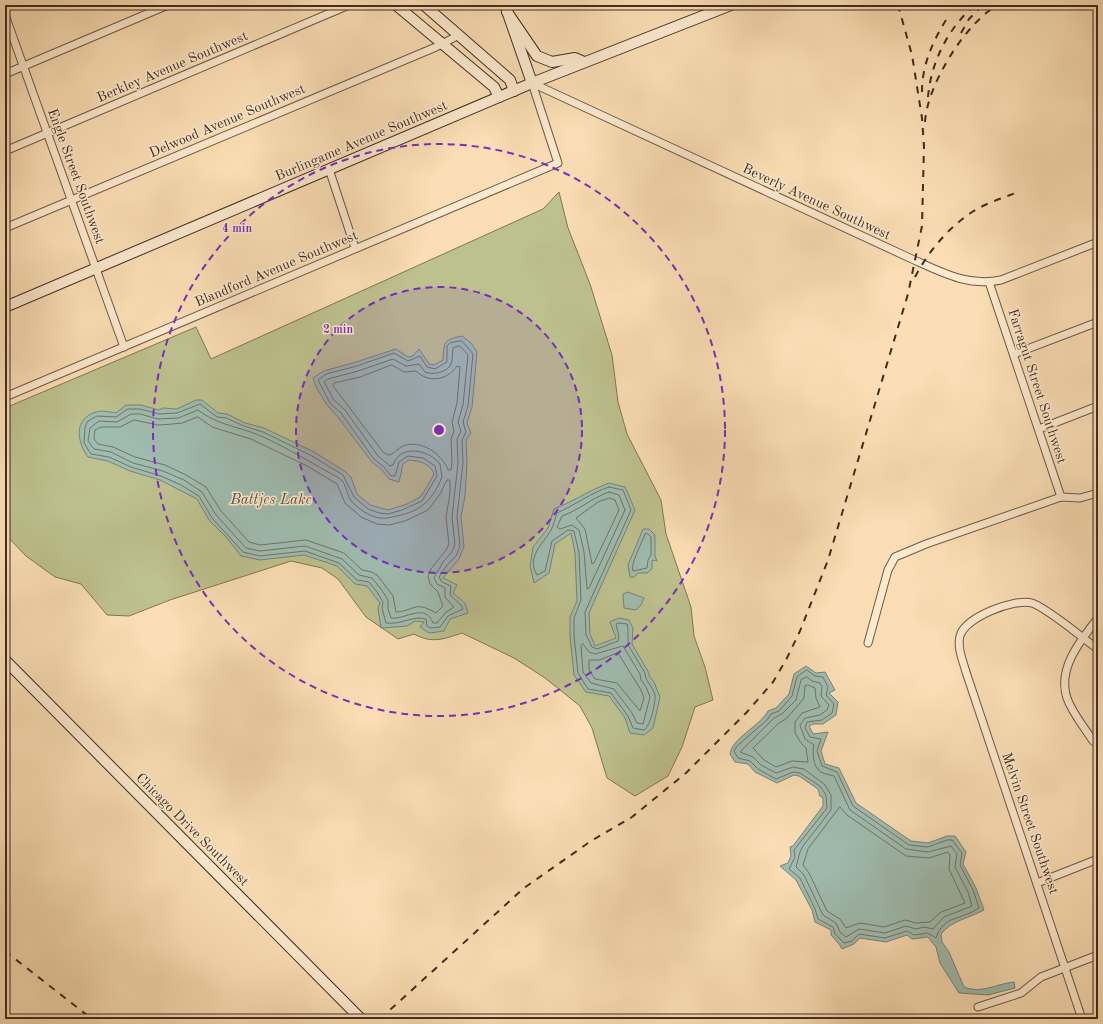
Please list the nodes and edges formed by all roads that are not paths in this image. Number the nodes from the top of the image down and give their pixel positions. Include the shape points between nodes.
1 (168, 5) edge
2 (349, 5) edge
3 (396, 5) edge
4 (424, 5) edge
5 (731, 5) edge
6 (506, 8) edge
7 (5, 15) edge
8 (459, 35) junction
9 (442, 44) junction
10 (584, 62) junction
11 (23, 66) junction
12 (5, 74) edge
13 (510, 80) junction
14 (532, 83) junction
15 (514, 91) junction
16 (499, 98) junction
17 (48, 133) junction
18 (5, 151) edge
19 (329, 169) junction
20 (72, 200) junction
21 (5, 228) edge
22 (1098, 242) edge
23 (355, 248) junction
24 (97, 268) junction
25 (989, 282) junction
26 (5, 307) edge
27 (1098, 322) edge
28 (124, 347) junction
29 (1014, 354) junction
30 (5, 397) edge
31 (1098, 406) edge
32 (1039, 429) junction
33 (1098, 493) edge
34 (1061, 497) junction
35 (1098, 618) edge
36 (1083, 638) junction
37 (868, 643) dead end
38 (1098, 649) edge
39 (5, 660) edge
40 (1093, 741) dead end
41 (1098, 858) edge
42 (1037, 883) junction
43 (1098, 955) edge
44 (1065, 968) junction
45 (978, 1007) dead end
46 (361, 1019) edge
47 (1082, 1019) edge

1 - 11 street
2 - 17 street, Berkley Avenue Southwest
3 - 9 street
4 - 8 street
5 - 10 street, Burlingame Avenue Southwest
6 - 10 street via 537,56 552,62 575,58
6 - 14 street
7 - 11 street, Engle Street Southwest
8 - 9 street, Delwood Avenue Southwest
8 - 13 street
9 - 16 street via 494,88
9 - 20 street, Delwood Avenue Southwest
10 - 14 street, Burlingame Avenue Southwest
11 - 12 street
11 - 17 street, Engle Street Southwest
13 - 14 street
13 - 15 street
14 - 15 street, Burlingame Avenue Southwest
14 - 23 street, Blandford Avenue Southwest via 558,163
14 - 25 street, Beverly Avenue Southwest via 947,275 968,281
15 - 16 street, Burlingame Avenue Southwest
16 - 19 street, Burlingame Avenue Southwest
17 - 18 street, Berkley Avenue Southwest
17 - 20 street, Engle Street Southwest
19 - 23 street
19 - 24 street, Burlingame Avenue Southwest
20 - 21 street, Delwood Avenue Southwest
20 - 24 street, Engle Street Southwest
22 - 25 street, Beverly Avenue Southwest
23 - 28 street, Blandford Avenue Southwest
24 - 26 street, Burlingame Avenue Southwest
24 - 28 street, Engle Street Southwest
25 - 29 street, Farragut Street Southwest
27 - 29 street
28 - 30 street, Blandford Avenue Southwest
29 - 32 street, Farragut Street Southwest
31 - 32 street
32 - 34 street, Farragut Street Southwest
33 - 34 street via 1080,498
34 - 37 street via 901,554 888,570
35 - 36 street
36 - 38 street
36 - 40 street via 1069,660 1065,685 1067,698
36 - 42 street, Melvin Street Southwest via 1031,603 1017,603 989,612 974,619 960,635 960,649 966,672
39 - 46 street, Chicago Drive Southwest
41 - 42 street
42 - 44 street, Melvin Street Southwest
43 - 44 street
44 - 45 street via 1041,977 1021,992
44 - 47 street, Melvin Street Southwest

